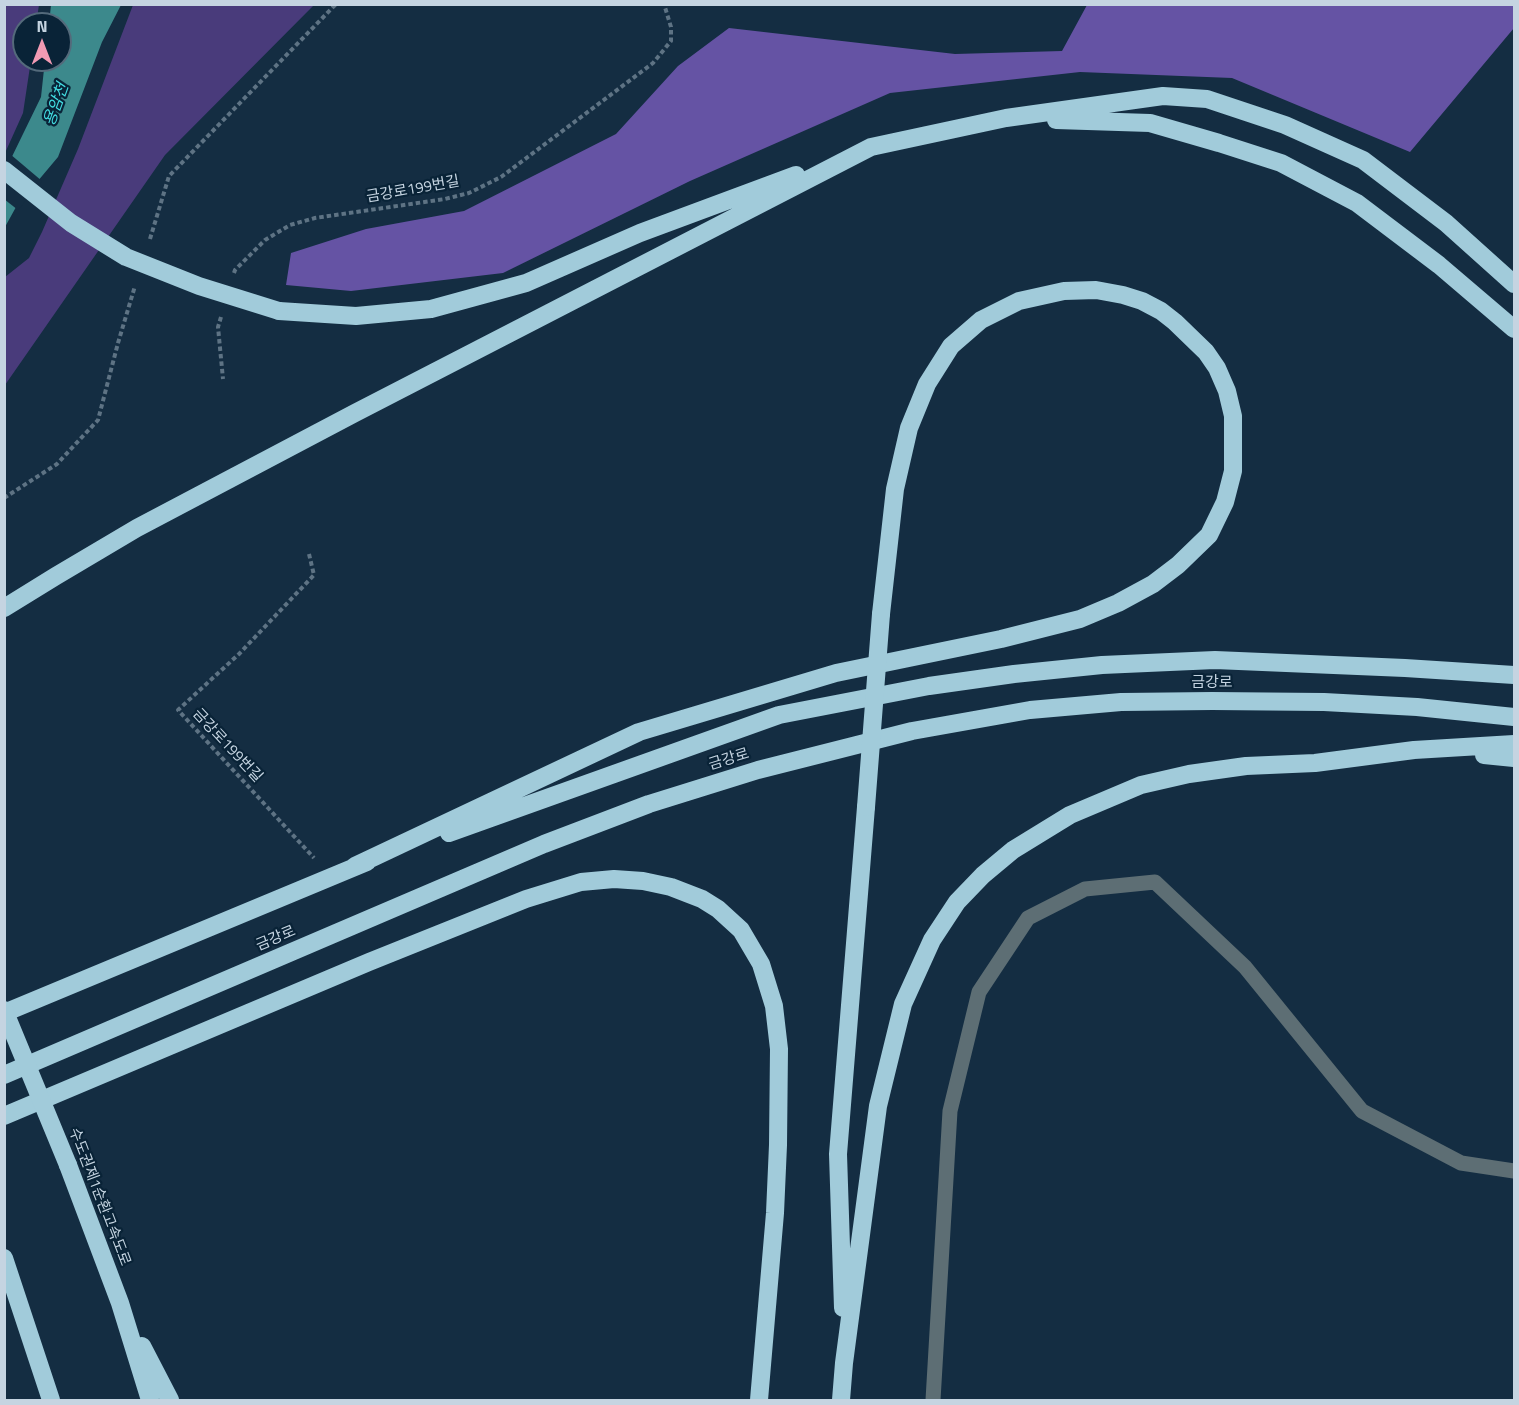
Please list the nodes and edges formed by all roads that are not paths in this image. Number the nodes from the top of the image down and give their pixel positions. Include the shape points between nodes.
1 (1006, 118) junction
2 (871, 147) junction
3 (4, 170) edge
4 (1515, 284) edge
5 (1515, 329) edge
6 (4, 608) edge
7 (1515, 675) edge
8 (1515, 717) edge
9 (1515, 744) edge
10 (1414, 750) junction
11 (1515, 758) edge
12 (355, 866) junction
13 (4, 1012) edge
14 (4, 1075) edge
15 (4, 1116) edge
16 (1515, 1171) edge
17 (4, 1258) edge
18 (120, 1303) junction
19 (844, 1363) junction
20 (51, 1401) edge
21 (150, 1401) edge
22 (170, 1401) edge
23 (759, 1401) edge
24 (841, 1401) edge
25 (933, 1401) edge

1 - 2 highway
1 - 4 highway via 1163,96 1207,99 1285,125 1363,160 1446,223
1 - 5 highway via 1150,123 1281,164 1357,203
2 - 3 highway, bridge via 640,233 526,283 431,309 356,316 279,311 199,286 126,257 71,223
2 - 6 highway via 157,518
7 - 12 highway, 금강로 via 1215,660 1102,665 929,686 780,715
8 - 14 highway, 금강로 via 1324,702 1121,702 1030,710 912,731 758,770 649,804 544,844
9 - 10 highway
10 - 11 highway
10 - 19 highway via 1315,763 1246,766 1141,785 1070,815 1013,850 957,902 933,940 900,1015 878,1106
12 - 13 highway, 금강로
12 - 19 highway, bridge via 639,732 836,673 1001,639 1080,619 1153,584 1209,535 1225,502 1233,471 1233,416 1227,391 1206,352 1184,329 1142,302 1096,290 1064,291 1020,302 981,320 951,346 927,384 909,428 896,489 881,614 866,807 838,1154
13 - 18 highway, 수도권제1순환고속도로, bridge
15 - 23 highway via 526,899 581,882 614,879 671,887 702,899 741,930 761,964 774,1005 779,1049 778,1145
16 - 25 street via 1461,1163 1362,1111 1245,968 1155,882 1085,889 1028,918 979,992 950,1111
17 - 20 highway
18 - 21 highway, 수도권제1순환고속도로
18 - 22 highway
19 - 24 highway

